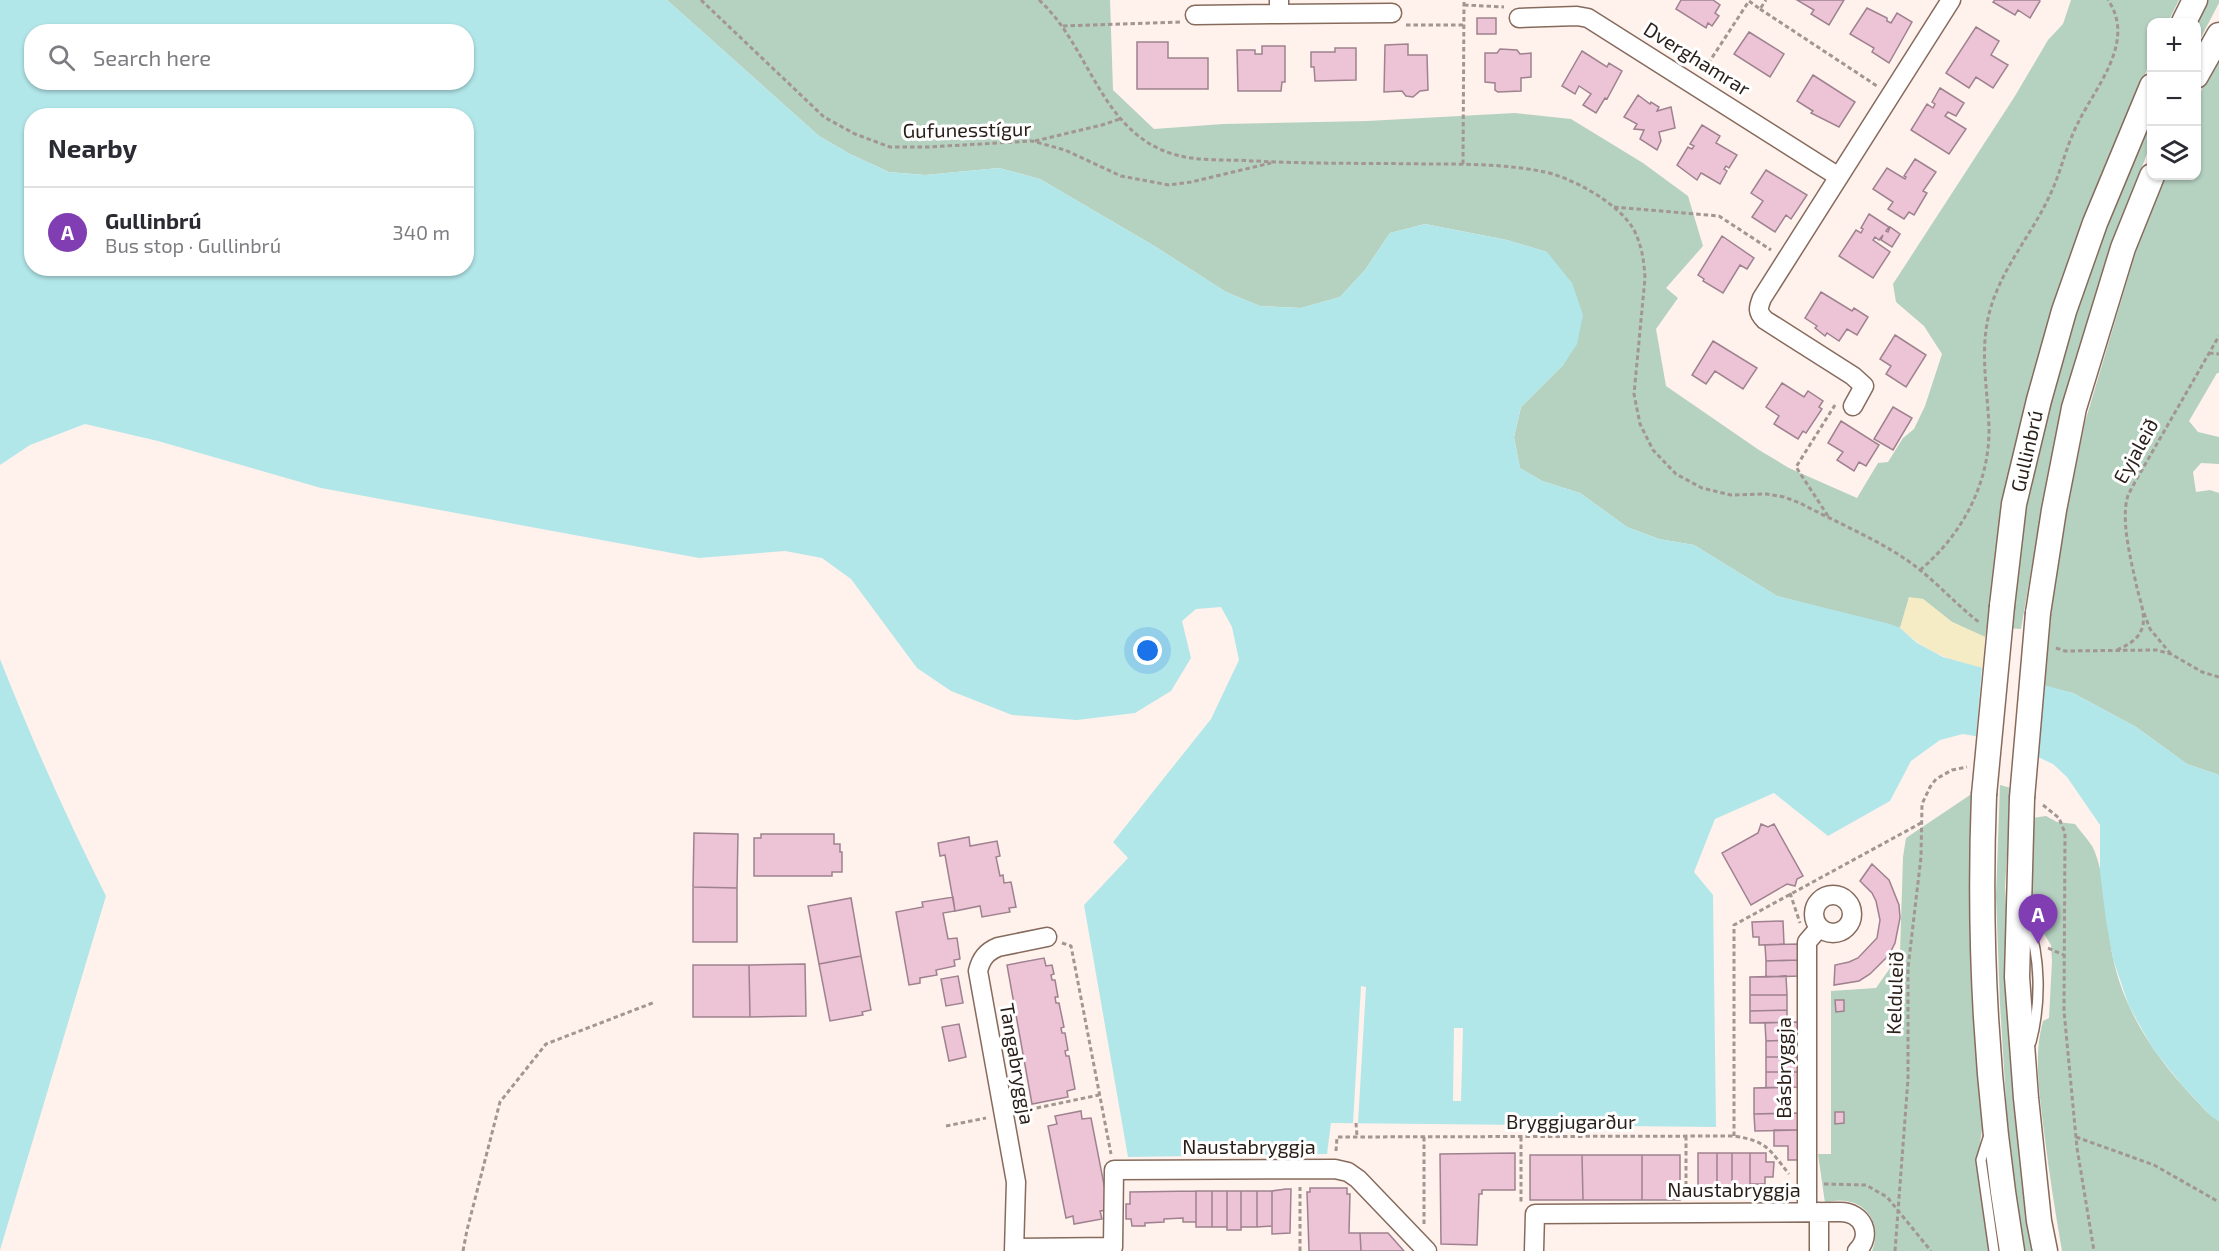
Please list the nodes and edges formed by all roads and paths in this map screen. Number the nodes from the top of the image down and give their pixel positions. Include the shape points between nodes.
1 (701, 0) edge
2 (1039, 0) edge
3 (1464, 0) edge
4 (1766, 0) edge
5 (2108, 0) edge
6 (2195, 0) edge
7 (1747, 1) edge
8 (1947, 1) edge
9 (1464, 5) junction
10 (1279, 7) edge
11 (1760, 9) junction
12 (1392, 13) joint
13 (1195, 15) joint
14 (1520, 18) joint
15 (2186, 18) edge
16 (1463, 25) junction
17 (1063, 26) junction
18 (2219, 35) edge
19 (2198, 72) edge
20 (1695, 84) junction
21 (1891, 96) junction
22 (2147, 96) edge
23 (1120, 119) junction
24 (1032, 141) junction
25 (1277, 162) junction
26 (1463, 164) junction
27 (1839, 177) junction
28 (2150, 180) edge
29 (1612, 207) junction
30 (1787, 260) junction
31 (2219, 336) edge
32 (2209, 354) junction
33 (2219, 354) edge
34 (1853, 375) junction
35 (1853, 405) dead end
36 (1829, 518) junction
37 (1920, 570) junction
38 (2143, 612) junction
39 (2138, 613) dead end
40 (1980, 624) dead end
41 (2052, 646) dead end
42 (2117, 650) junction
43 (2171, 654) junction
44 (2219, 677) edge
45 (1971, 767) dead end
46 (2030, 801) junction
47 (1921, 823) junction
48 (1790, 893) junction
49 (1813, 935) joint
50 (1047, 937) joint
51 (2038, 944) dead end
52 (2065, 956) junction
53 (655, 1002) dead end
54 (1100, 1095) junction
55 (1004, 1114) junction
56 (977, 1119) dead end
57 (1994, 1121) junction
58 (1356, 1123) dead end
59 (946, 1126) dead end
60 (1686, 1136) junction
61 (1734, 1136) junction
62 (1357, 1137) junction
63 (1424, 1137) junction
64 (1521, 1137) junction
65 (2076, 1137) junction
66 (1335, 1169) junction
67 (1114, 1170) junction
68 (1300, 1170) junction
69 (1812, 1185) junction
70 (2219, 1202) edge
71 (1686, 1203) dead end
72 (1521, 1205) dead end
73 (1897, 1208) junction
74 (1813, 1212) junction
75 (1423, 1247) edge
76 (1014, 1249) edge
77 (463, 1251) edge
78 (1299, 1251) edge
79 (1534, 1251) edge
80 (1819, 1251) edge
81 (1857, 1251) edge
82 (1895, 1251) edge
83 (1932, 1251) edge
84 (1994, 1251) edge
85 (2012, 1251) edge
86 (2045, 1251) edge
87 (2094, 1251) edge

1 - 24 path, Gufunesstígur via 825,117 855,134 890,147 907,148
2 - 17 path
3 - 9 path
4 - 11 path
5 - 37 path via 2118,29 2109,66 2078,123 2050,196 1997,290 1987,324 1984,381 1989,426 1985,467 1969,511 1936,556
6 - 15 main road
7 - 11 path
7 - 20 path
8 - 21 street
9 - 14 path via 1510,8
9 - 16 path
10 - 12 street
10 - 13 street
11 - 21 path
12 - 16 path via 1401,25
13 - 17 path via 1186,22
14 - 20 street, Dverghamrar via 1588,18
16 - 26 path
17 - 23 path
18 - 19 main road
20 - 27 street, Dverghamrar
21 - 27 street
22 - 57 main road, Gullinbrú, bridge via 2064,311 2014,504 1984,795 1981,932
23 - 24 path
23 - 25 path via 1140,138 1174,154
24 - 25 path, Gufunesstígur via 1065,150 1121,176 1169,185
25 - 26 path
26 - 29 path via 1541,171 1569,180
27 - 30 street
28 - 46 main road, Gullinbrú, bridge via 2123,248 2074,408 2054,510 2038,613
29 - 30 path via 1719,216
29 - 36 path via 1633,228 1644,259 1634,394 1640,424 1653,450 1676,474 1702,488 1731,495 1784,497
30 - 34 street via 1762,298 1759,314
31 - 32 path, Eyjaleið
32 - 33 path
32 - 38 path, Eyjaleið via 2127,499 2131,561
34 - 35 street via 1864,387
34 - 36 path via 1796,467
36 - 37 path
37 - 40 path
38 - 39 path
38 - 42 path via 2139,635
38 - 43 path via 2150,629
41 - 42 path via 2066,651
42 - 43 path
43 - 44 path
45 - 47 path, Kelduleið via 1944,774 1930,786 1922,804
46 - 52 path via 2054,812 2065,833
46 - 86 main road, Gullinbrú via 2019,901 2017,977
47 - 48 path
47 - 73 path, Kelduleið via 1921,857 1908,969 1908,1079
48 - 49 path
48 - 61 path via 1734,925
49 - 69 street, Básbryggja
50 - 54 path via 1071,946
50 - 55 street, Tangabryggja via 998,947 980,963 978,972
51 - 52 path
52 - 65 path via 2064,1011
53 - 77 path via 546,1044 500,1102
54 - 55 path
54 - 67 path
55 - 76 street, Tangabryggja via 1016,1182
56 - 59 path
57 - 84 lane, Gullinbrú via 1981,1160
57 - 85 main road, Gullinbrú
58 - 62 path
60 - 61 path, Bryggjugarður
60 - 64 path, Bryggjugarður
60 - 71 path
61 - 69 path, Bryggjugarður via 1753,1139 1767,1147 1798,1185
62 - 63 path, Bryggjugarður
62 - 66 path, Bryggjugarður via 1336,1137
63 - 64 path, Bryggjugarður
63 - 75 path
64 - 72 path
65 - 70 path via 2154,1166
65 - 87 path
66 - 68 street, Naustabryggja
66 - 75 street, Naustabryggja via 1358,1179
67 - 68 street, Naustabryggja
67 - 76 street, Tangabryggja via 1113,1246
68 - 78 path
69 - 73 path via 1866,1185
69 - 74 street, Básbryggja
73 - 82 path, Kelduleið
73 - 83 path
74 - 79 street, Naustabryggja via 1535,1214
74 - 80 street, Básbryggja
74 - 81 street, Naustabryggja via 1847,1212 1860,1219 1865,1239

